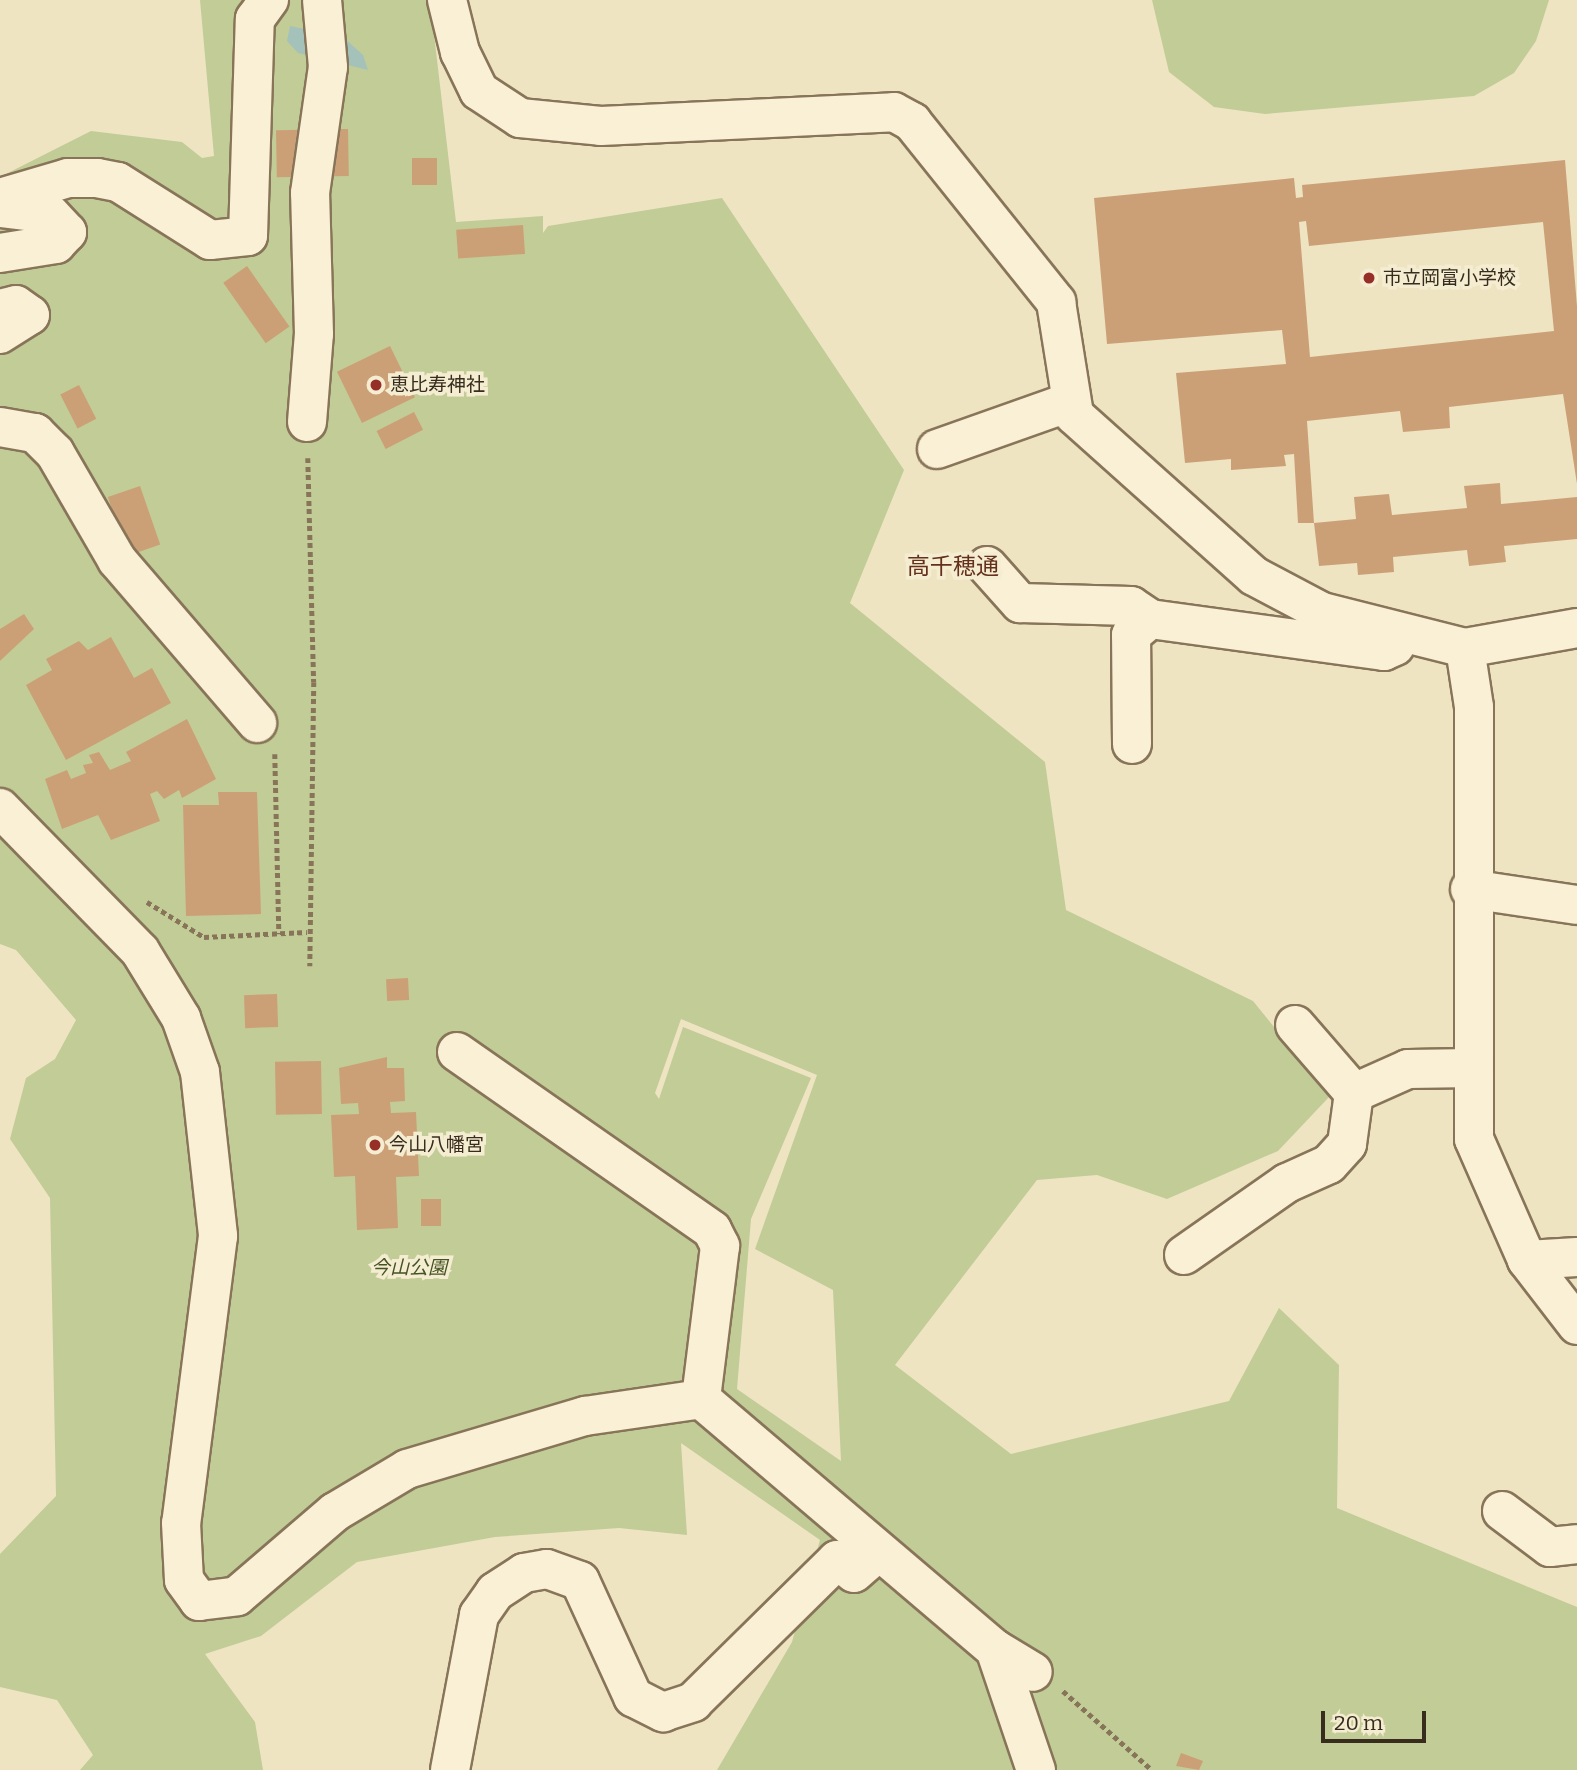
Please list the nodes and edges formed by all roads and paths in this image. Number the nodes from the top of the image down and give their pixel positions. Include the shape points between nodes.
1 (269, 0) edge
2 (447, 0) edge
3 (324, 14) edge
4 (0, 198) edge
5 (0, 208) edge
6 (0, 253) edge
7 (0, 309) edge
8 (0, 334) edge
9 (1070, 402) junction
10 (307, 422) joint
11 (0, 427) edge
12 (937, 449) dead end
13 (987, 566) dead end
14 (1150, 619) junction
15 (1577, 628) edge
16 (1420, 637) junction
17 (1465, 648) junction
18 (257, 723) joint
19 (1132, 744) dead end
20 (0, 808) edge
21 (1470, 889) junction
22 (1572, 900) edge
23 (307, 932) junction
24 (279, 934) junction
25 (204, 937) dead end
26 (310, 966) dead end
27 (1295, 1026) dead end
28 (457, 1052) dead end
29 (1473, 1068) junction
30 (1354, 1093) junction
31 (1184, 1255) dead end
32 (1577, 1257) edge
33 (1527, 1260) junction
34 (1577, 1325) edge
35 (701, 1399) junction
36 (1502, 1511) dead end
37 (1577, 1544) edge
38 (857, 1547) junction
39 (995, 1649) junction
40 (1033, 1672) joint
41 (450, 1770) edge
42 (1035, 1770) edge
43 (1152, 1770) edge

1 - 4 street via 255,19 248,236 210,240 118,182 97,177 68,178
2 - 9 street via 460,51 479,91 520,118 601,126 894,111 912,122 1056,302
3 - 10 street via 328,67 310,193 314,334
5 - 6 street via 50,214 66,232 56,244
7 - 8 street via 16,305 30,314
9 - 12 street
9 - 16 street via 1074,415 1284,597
10 - 23 path via 314,682
11 - 18 street via 29,430 55,453 117,560
13 - 14 street via 1020,603 1130,606
14 - 16 street via 1384,651
14 - 19 street via 1131,635
15 - 17 street
16 - 17 street
17 - 21 street via 1474,707
18 - 24 path via 277,763
20 - 35 street via 140,951 181,1018 200,1072 218,1237 181,1523 184,1580 199,1601 237,1596 335,1512 407,1469 585,1416
21 - 22 street
21 - 29 street
23 - 24 path
23 - 26 path
24 - 25 path
27 - 30 street
28 - 35 street via 712,1230 720,1245
29 - 30 street via 1408,1069
29 - 33 street via 1474,1139
30 - 31 street via 1346,1144 1329,1164 1287,1183
32 - 33 street
33 - 34 street
35 - 38 street
36 - 37 street via 1550,1547
38 - 39 street
38 - 41 street via 693,1702 663,1712 633,1697 580,1581 547,1569 524,1573 495,1592 478,1615
39 - 40 street
39 - 42 street
40 - 43 path

